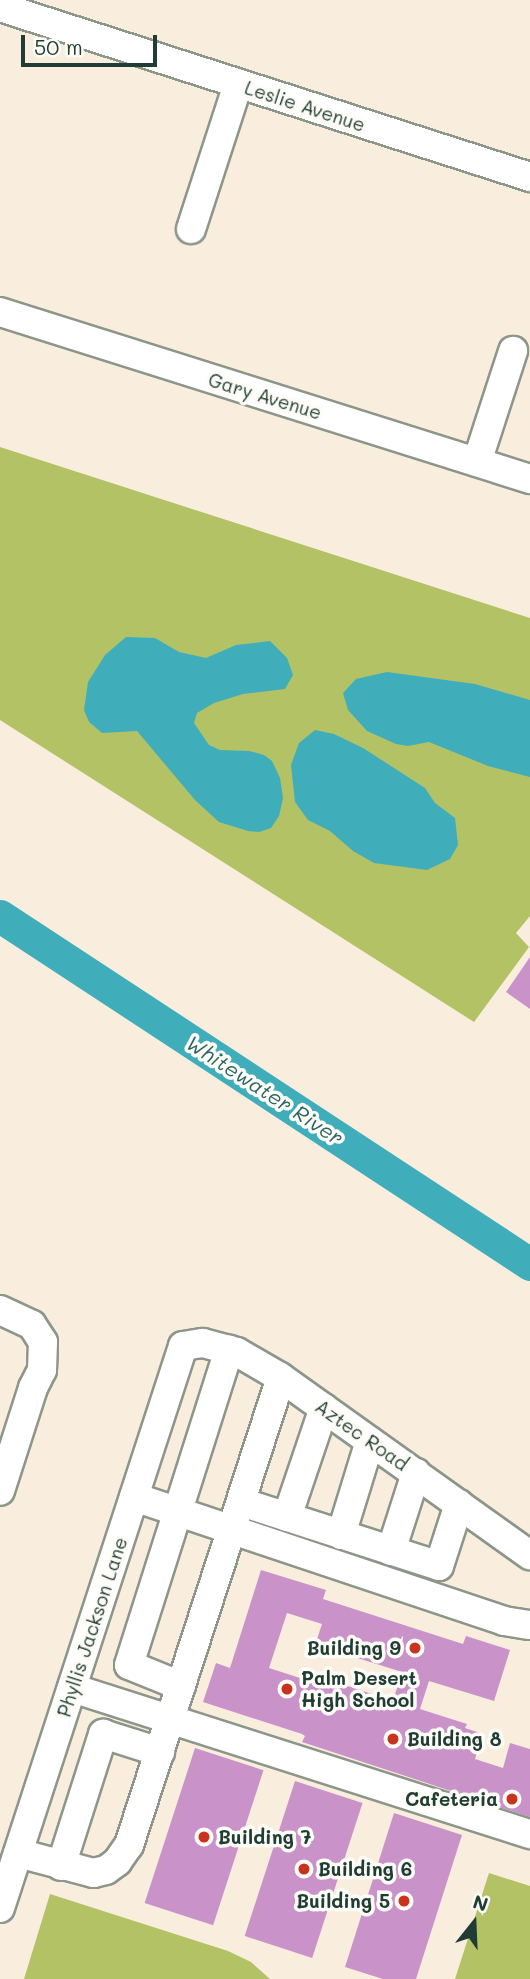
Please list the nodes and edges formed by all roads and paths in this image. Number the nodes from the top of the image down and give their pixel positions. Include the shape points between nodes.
1 (0, 7) edge
2 (238, 84) junction
3 (530, 177) edge
4 (191, 229) dead end
5 (0, 312) edge
6 (513, 351) dead end
7 (477, 462) junction
8 (530, 479) edge
9 (0, 1310) edge
10 (183, 1346) joint
11 (229, 1349) junction
12 (281, 1378) junction
13 (324, 1408) junction
14 (370, 1441) junction
15 (416, 1473) junction
16 (0, 1490) edge
17 (134, 1497) junction
18 (241, 1502) junction
19 (459, 1504) junction
20 (178, 1511) junction
21 (288, 1517) junction
22 (232, 1530) junction
23 (341, 1535) junction
24 (391, 1551) junction
25 (530, 1555) edge
26 (530, 1625) edge
27 (181, 1686) junction
28 (72, 1688) junction
29 (170, 1720) junction
30 (160, 1752) junction
31 (530, 1834) edge
32 (18, 1853) junction
33 (61, 1866) junction
34 (0, 1908) edge

1 - 2 street, Leslie Avenue
2 - 3 street, Leslie Avenue
2 - 4 street
5 - 7 street, Gary Avenue
6 - 7 street
7 - 8 street, Gary Avenue
9 - 16 street via 32,1325 43,1342 42,1370
10 - 11 street, Aztec Road via 204,1343
10 - 17 street, Phyllis Jackson Lane
11 - 12 street, Aztec Road
11 - 20 street
12 - 13 street, Aztec Road
12 - 18 street
13 - 14 street, Aztec Road
13 - 21 street
14 - 15 street, Aztec Road
14 - 23 street
15 - 19 street, Aztec Road
15 - 24 street
17 - 20 street
17 - 28 street, Phyllis Jackson Lane
18 - 21 street
18 - 22 street
19 - 24 street via 439,1566
19 - 25 street, Aztec Road
20 - 22 street
20 - 27 street via 129,1665
21 - 23 street
22 - 26 street via 504,1622
22 - 27 street
23 - 24 street
27 - 29 street
28 - 29 street
28 - 32 street, Phyllis Jackson Lane
29 - 30 street
29 - 31 street
30 - 33 street via 129,1846 117,1862 106,1871 93,1873
30 - 33 street via 103,1734
32 - 33 street
32 - 34 street, Phyllis Jackson Lane

